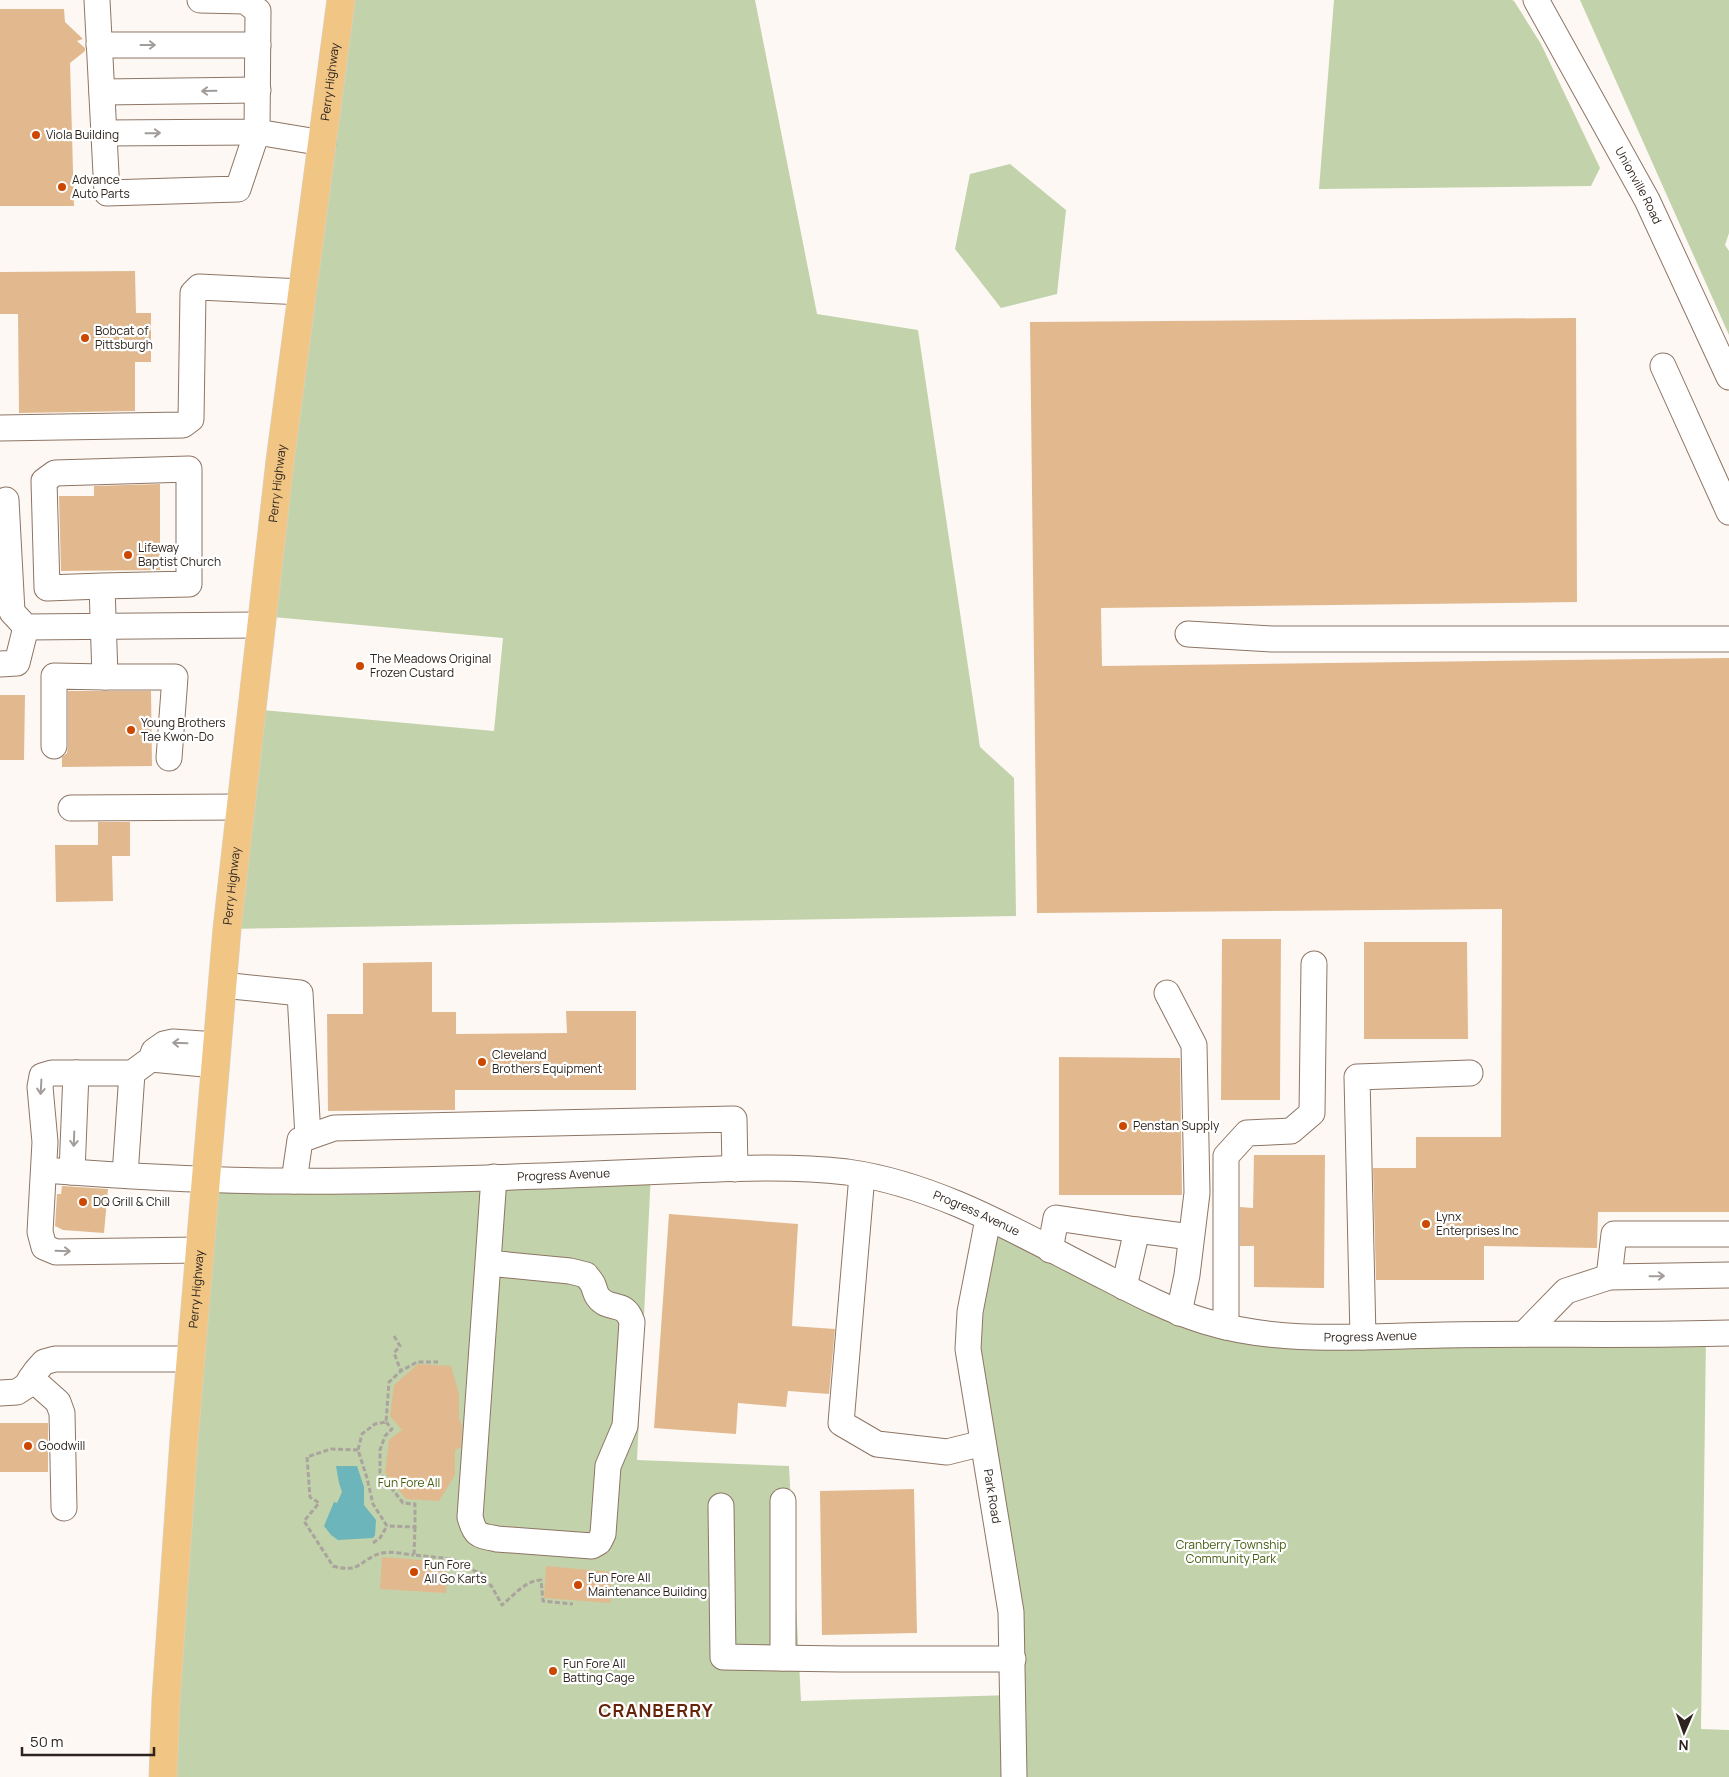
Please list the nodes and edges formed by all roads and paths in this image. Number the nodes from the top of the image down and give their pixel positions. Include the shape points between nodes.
1 (97, 0) edge
2 (200, 0) edge
3 (341, 0) edge
4 (1536, 0) edge
5 (99, 45) junction
6 (258, 45) junction
7 (258, 90) junction
8 (102, 92) junction
9 (257, 132) junction
10 (104, 133) junction
11 (323, 143) junction
12 (303, 292) junction
13 (1663, 366) dead end
14 (1729, 377) edge
15 (0, 428) edge
16 (6, 500) dead end
17 (1729, 512) edge
18 (102, 586) junction
19 (261, 625) junction
20 (103, 626) junction
21 (26, 627) junction
22 (1188, 634) dead end
23 (1729, 639) edge
24 (0, 664) edge
25 (105, 677) junction
26 (54, 746) dead end
27 (169, 758) dead end
28 (240, 807) junction
29 (71, 808) dead end
30 (1314, 964) dead end
31 (222, 985) junction
32 (1167, 993) dead end
33 (216, 1055) junction
34 (141, 1066) junction
35 (76, 1073) junction
36 (1470, 1073) dead end
37 (308, 1138) junction
38 (735, 1168) junction
39 (44, 1170) junction
40 (72, 1172) junction
41 (862, 1175) junction
42 (125, 1176) junction
43 (494, 1178) junction
44 (205, 1179) junction
45 (294, 1181) junction
46 (988, 1218) junction
47 (1137, 1230) junction
48 (1729, 1234) edge
49 (1192, 1237) junction
50 (199, 1250) junction
51 (1050, 1250) junction
52 (488, 1263) junction
53 (1729, 1275) edge
54 (1609, 1277) junction
55 (1124, 1287) junction
56 (1179, 1313) junction
57 (1226, 1327) junction
58 (1729, 1333) edge
59 (1524, 1334) junction
60 (394, 1336) dead end
61 (1363, 1337) junction
62 (191, 1359) junction
63 (438, 1362) dead end
64 (401, 1371) junction
65 (31, 1378) junction
66 (0, 1393) edge
67 (386, 1422) junction
68 (392, 1429) junction
69 (396, 1435) dead end
70 (983, 1443) junction
71 (358, 1450) junction
72 (782, 1501) dead end
73 (721, 1506) dead end
74 (64, 1508) dead end
75 (387, 1526) junction
76 (415, 1527) junction
77 (373, 1543) dead end
78 (414, 1555) junction
79 (573, 1604) dead end
80 (783, 1658) junction
81 (1013, 1658) junction
82 (163, 1777) edge
83 (1014, 1777) edge

1 - 5 street
2 - 6 street via 245,1 258,11
3 - 11 main road, Perry Highway
4 - 14 street, Unionville Road via 1647,200
5 -> 6 street
5 - 8 street
6 - 7 street
7 -> 8 street
7 - 9 street
8 - 10 street
10 -> 9 street
9 - 10 street via 238,189 107,193
9 - 11 street
11 - 12 main road, Perry Highway
12 - 15 street via 199,287 193,293 191,419 183,425
12 - 19 main road, Perry Highway
13 - 17 street
16 - 21 street via 12,612
18 - 18 street via 47,588 44,481 55,473 189,469 189,584
18 - 20 street
19 - 20 street
19 - 28 main road, Perry Highway
20 - 21 street
20 - 25 street
21 - 24 street via 17,663
22 - 23 street via 1272,639
25 - 26 street via 54,676
25 - 27 street via 175,677
28 - 29 street
28 - 31 main road, Perry Highway
30 - 57 street via 1312,1113 1291,1131 1247,1133 1226,1156
31 - 33 main road, Perry Highway
31 - 37 street via 300,993
32 - 49 street via 1194,1045 1197,1193
33 - 34 street via 169,1042 158,1047
33 - 44 main road, Perry Highway
34 - 35 street
34 - 42 street
35 -> 39 street via 42,1076
35 -> 40 street
36 - 61 street via 1357,1077
37 - 38 street via 334,1128 734,1119
37 - 45 street via 300,1140
38 - 41 street, Progress Avenue via 788,1168
38 - 43 street, Progress Avenue
39 - 40 street, Progress Avenue
39 -> 50 street via 40,1232 44,1247 56,1252
40 - 42 street, Progress Avenue
41 - 46 street, Progress Avenue via 928,1192
41 - 70 street via 841,1423 877,1444 946,1452
42 - 44 street, Progress Avenue
43 - 45 street, Progress Avenue
43 - 52 street
44 - 45 street, Progress Avenue
44 - 50 main road, Perry Highway
46 - 51 street, Progress Avenue
46 - 70 street, Park Road via 968,1331 970,1365
47 - 49 street
47 - 51 street via 1056,1218
47 - 55 street
48 - 54 street via 1614,1234
49 - 56 street
50 - 62 main road, Perry Highway
51 - 55 street, Progress Avenue
52 - 52 street via 470,1517 474,1530 481,1536 497,1539 592,1546 604,1534 608,1466 625,1426 632,1322 620,1306 606,1304 597,1296 586,1275
54 -> 53 street
54 - 59 street via 1566,1291
55 - 56 street, Progress Avenue
56 - 57 street, Progress Avenue
57 - 61 street, Progress Avenue via 1274,1336
58 - 59 street, Progress Avenue
59 - 61 street, Progress Avenue
60 - 64 path via 400,1346 394,1353
62 - 65 street via 55,1359 44,1362
62 - 82 main road, Perry Highway
63 - 64 path via 416,1362
64 - 67 path via 389,1382
65 - 66 street via 17,1392
65 - 74 street via 58,1402 62,1413
67 - 68 path
67 - 71 path via 376,1424 362,1434
68 - 69 path
68 - 76 path via 385,1436 380,1450 380,1473 403,1503 415,1504
70 - 81 street, Park Road via 1010,1596
71 - 75 path via 373,1504
71 - 78 path via 331,1449 307,1457 310,1496 319,1503 304,1521 333,1566 346,1570 382,1553
72 - 80 street
73 - 80 street via 723,1657
75 - 76 path
75 - 77 path
76 - 78 path
78 - 79 path via 453,1559 481,1573 502,1606 521,1588 537,1580 541,1580 542,1601
80 - 81 street
81 - 83 street, Park Road

